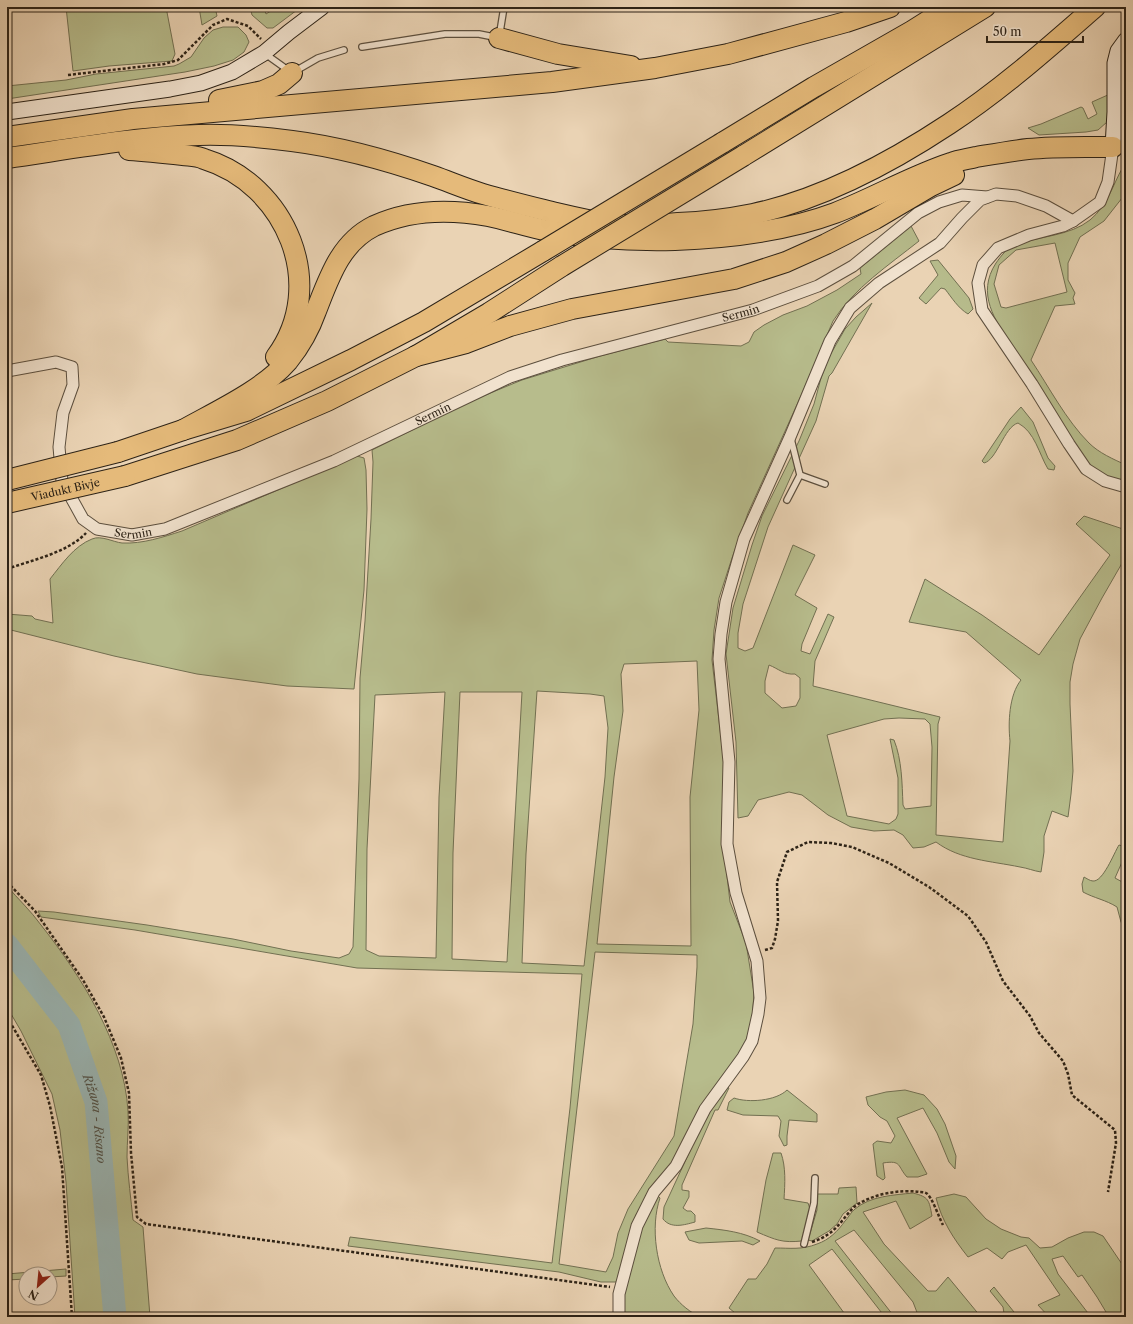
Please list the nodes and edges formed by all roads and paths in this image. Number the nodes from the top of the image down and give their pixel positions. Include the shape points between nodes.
1 (322, 7) edge
2 (504, 7) edge
3 (890, 7) edge
4 (950, 7) edge
5 (985, 7) edge
6 (1095, 7) edge
7 (499, 38) junction
8 (1126, 40) edge
9 (362, 47) dead end
10 (344, 50) dead end
11 (267, 51) junction
12 (655, 68) junction
13 (292, 73) junction
14 (68, 74) dead end
15 (7, 112) edge
16 (133, 119) junction
17 (7, 137) edge
18 (87, 147) junction
19 (1119, 149) edge
20 (990, 154) junction
21 (7, 158) edge
22 (988, 197) junction
23 (1074, 221) junction
24 (416, 356) junction
25 (7, 371) edge
26 (216, 412) junction
27 (183, 430) junction
28 (790, 437) junction
29 (800, 475) junction
30 (7, 480) edge
31 (825, 484) dead end
32 (1126, 487) edge
33 (787, 500) dead end
34 (7, 504) edge
35 (93, 526) junction
36 (7, 569) edge
37 (7, 882) edge
38 (755, 953) junction
39 (7, 1017) edge
40 (815, 1178) dead end
41 (1108, 1192) dead end
42 (943, 1225) dead end
43 (804, 1244) joint
44 (621, 1289) junction
45 (72, 1317) edge
46 (619, 1317) edge

1 - 11 street
2 - 7 lane
3 - 12 highway via 846,22 728,54
4 - 27 highway, bridge via 424,322 246,411
5 - 24 highway, bridge
6 - 18 highway via 986,98 950,124 900,154 823,192 755,214 709,222 660,225 610,224 558,214 482,193 373,157 292,141 200,135
7 - 9 lane via 479,34 445,34
7 - 12 highway via 558,54
8 - 19 street via 1118,51 1115,63 1115,112
10 - 13 lane via 318,58
11 - 13 lane
11 - 14 path via 248,26 227,19 213,26 178,60 164,64
11 - 15 street via 232,72 201,83
12 - 16 highway via 552,82
13 - 16 highway via 279,84 263,91 226,100 191,103
16 - 17 highway
18 - 21 highway
18 - 26 highway via 204,158 232,171 253,185 281,218 298,262 300,282 294,324 284,347 268,368
19 - 20 highway via 1030,148
19 - 23 street via 1100,202
20 - 24 highway via 826,244 786,262 734,279 572,309
20 - 26 highway via 952,162 834,213 756,234 631,240 593,238 547,231 487,216 455,213 421,212 392,219 372,227 351,243 335,265 306,333 288,361 266,382
22 - 23 street, Sermin via 996,194 1017,196 1046,206
22 - 28 street via 980,200 940,243 879,284 850,308 830,341
22 - 35 street, Sermin via 962,195 939,202 918,213 852,266 818,286 753,310 562,360 510,377 334,461 165,529 132,536
23 - 32 street via 998,248 983,265 978,283 982,310 1086,469 1105,481
24 - 34 highway, Viadukt Bivje, bridge via 327,400 237,440 125,476
25 - 35 street, Sermin via 56,362 72,367 73,385 63,413 59,447 62,482 83,519
26 - 27 highway
27 - 30 highway, Viadukt Bivje, bridge via 118,452
28 - 29 lane
28 - 38 street via 744,539 726,602 720,634 719,659 729,762 727,844 736,894
29 - 31 lane
29 - 33 lane
35 - 36 path via 79,540 58,551
37 - 44 path via 35,911 83,980 104,1017 121,1058 129,1093 137,1217 146,1224
38 - 41 path via 772,948 775,939 778,922 777,882 787,852 808,842 852,847 889,863 929,887 968,916 986,942 1003,982 1030,1016 1039,1033 1063,1061 1072,1096 1115,1130 1116,1143
38 - 44 street via 760,998 752,1041 705,1109 676,1166 654,1192 637,1226
39 - 45 path via 41,1075 50,1106 62,1167
40 - 43 lane via 814,1203
42 - 43 path via 926,1192 895,1192 855,1206 830,1233 820,1240
44 - 46 street

